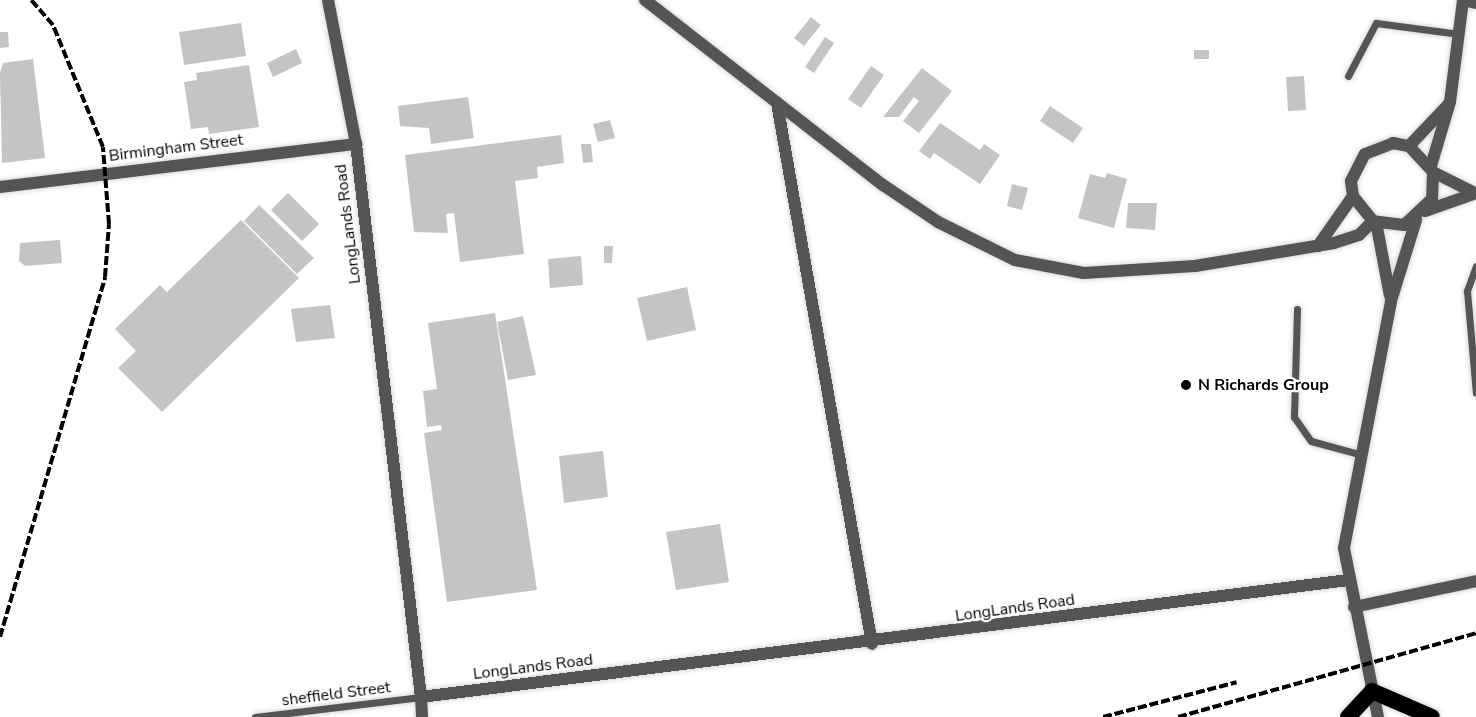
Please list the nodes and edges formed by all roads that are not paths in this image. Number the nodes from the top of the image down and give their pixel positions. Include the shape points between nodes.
1 (328, 0) edge
2 (645, 0) edge
3 (1463, 0) edge
4 (1476, 3) edge
5 (1459, 34) junction
6 (1348, 76) dead end
7 (1450, 102) junction
8 (777, 103) junction
9 (356, 144) junction
10 (1408, 146) junction
11 (1432, 169) junction
12 (0, 187) edge
13 (1476, 193) edge
14 (1353, 196) junction
15 (1425, 211) junction
16 (1416, 220) junction
17 (1375, 222) junction
18 (1317, 247) junction
19 (1476, 266) edge
20 (1391, 301) junction
21 (1297, 309) dead end
22 (1476, 393) edge
23 (1359, 454) junction
24 (1348, 580) junction
25 (1476, 581) edge
26 (1354, 608) junction
27 (872, 644) junction
28 (1372, 692) junction
29 (421, 697) junction
30 (255, 717) edge
31 (422, 717) edge
32 (1348, 717) edge
33 (1378, 717) edge
34 (1432, 717) edge

1 - 9 street, LongLands Road
2 - 8 street
3 - 4 street
3 - 5 street
5 - 6 lane via 1376,23
5 - 7 street
7 - 10 street
7 - 11 street
8 - 18 street via 938,222 1015,260 1084,273 1125,272
8 - 27 street
9 - 12 street, Birmingham Street
9 - 29 street, LongLands Road
10 - 11 street
10 - 14 street via 1378,146 1365,154 1351,181
11 - 13 street
11 - 15 street via 1434,192
13 - 15 street
14 - 17 street
14 - 18 street
15 - 16 street
16 - 17 street via 1392,226
16 - 20 street
17 - 18 street via 1359,235
17 - 20 street
19 - 22 lane via 1467,291
20 - 23 street
21 - 23 lane via 1294,417 1311,441
23 - 24 street via 1347,513
24 - 26 street
24 - 27 street, LongLands Road
25 - 26 street
26 - 28 street
27 - 29 street, LongLands Road
28 - 32 highway
28 - 33 street
28 - 34 highway
29 - 30 lane, sheffield Street
29 - 31 street

